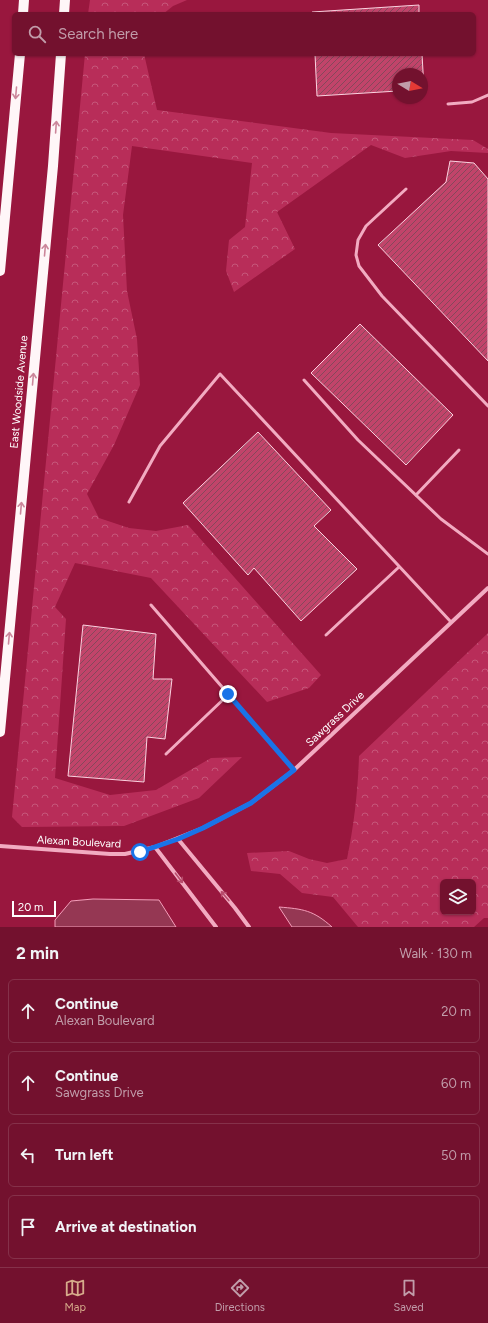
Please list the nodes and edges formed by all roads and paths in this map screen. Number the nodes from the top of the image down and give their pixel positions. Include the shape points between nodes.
1 (24, 0) edge
2 (65, 0) edge
3 (23, 12) edge
4 (64, 12) edge
5 (20, 56) edge
6 (61, 56) edge
7 (488, 95) edge
8 (448, 104) dead end
9 (406, 189) dead end
10 (0, 272) edge
11 (304, 380) dead end
12 (488, 406) edge
13 (459, 450) dead end
14 (416, 495) junction
15 (129, 502) dead end
16 (488, 554) edge
17 (399, 567) junction
18 (488, 588) edge
19 (151, 605) dead end
20 (451, 622) junction
21 (326, 635) dead end
22 (228, 694) junction
23 (0, 732) edge
24 (166, 754) dead end
25 (294, 770) junction
26 (178, 839) junction
27 (0, 846) edge
28 (155, 847) junction
29 (216, 927) edge
30 (248, 927) edge

1 - 3 main road
2 - 4 main road
5 -> 10 main road
23 -> 6 main road, East Woodside Avenue
7 - 8 lane via 472,102
9 - 12 lane via 366,226 358,240 356,255 359,266 382,296
11 - 14 lane via 358,440
13 - 14 lane
14 - 16 lane via 441,519
15 - 17 lane via 160,446 220,374
17 - 20 lane
17 - 21 lane
18 - 20 street, Sawgrass Drive
19 - 22 lane
20 - 25 street, Sawgrass Drive
22 - 24 lane
22 - 25 lane
25 - 26 street, Sawgrass Drive via 251,803
26 - 28 street, Alexan Boulevard
30 -> 26 street
27 - 28 street, Alexan Boulevard via 110,854 125,854
28 -> 29 street

